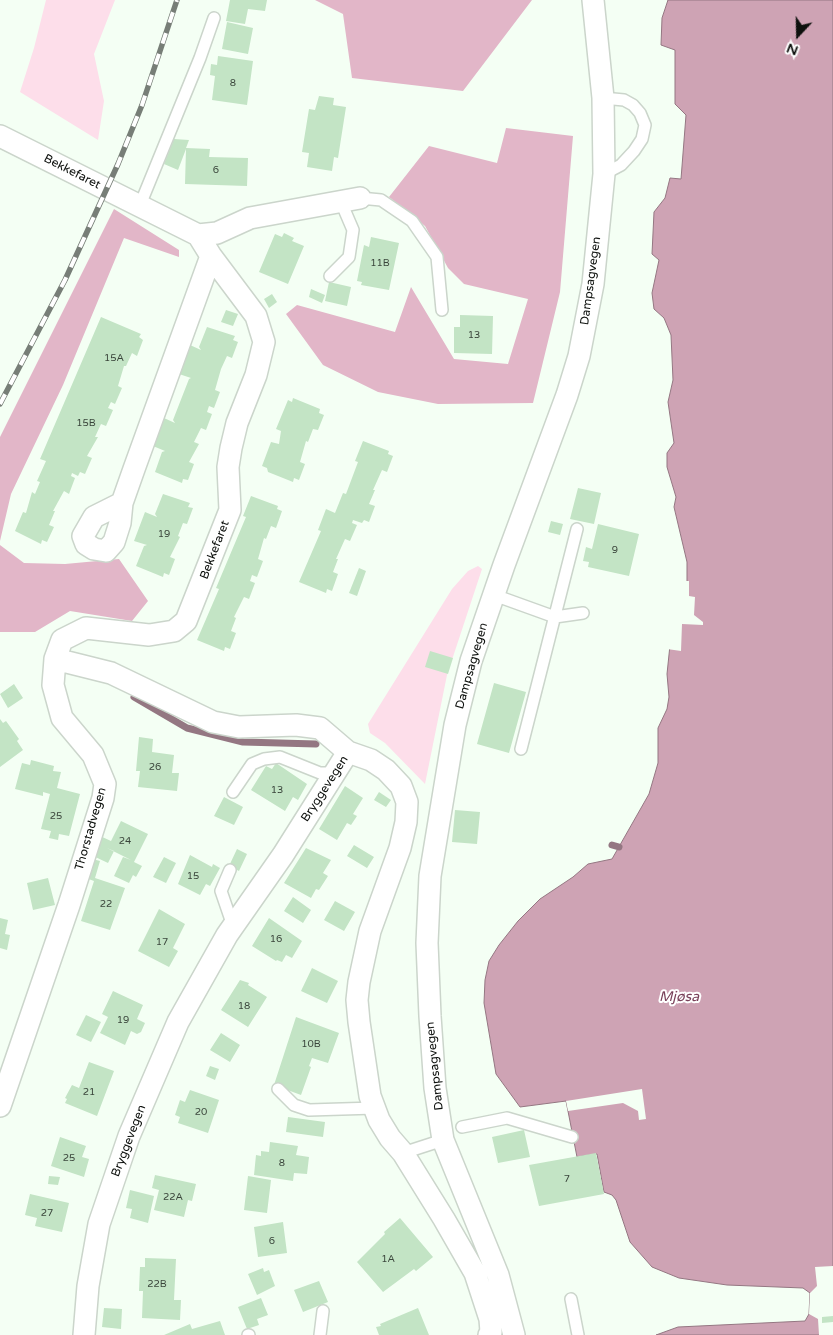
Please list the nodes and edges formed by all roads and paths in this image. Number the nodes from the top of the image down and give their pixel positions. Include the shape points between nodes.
1 (593, 0) edge
2 (214, 18) dead end
3 (603, 98) junction
4 (0, 136) edge
5 (604, 174) junction
6 (351, 200) junction
7 (140, 205) junction
8 (198, 235) junction
9 (211, 256) junction
10 (330, 276) dead end
11 (442, 310) dead end
12 (122, 503) dead end
13 (577, 529) dead end
14 (494, 595) junction
15 (583, 613) dead end
16 (554, 616) junction
17 (55, 659) junction
18 (521, 749) dead end
19 (348, 752) junction
20 (334, 773) junction
21 (233, 792) dead end
22 (230, 870) dead end
23 (233, 926) junction
24 (278, 1089) dead end
25 (0, 1106) edge
26 (375, 1108) junction
27 (462, 1127) dead end
28 (572, 1137) dead end
29 (443, 1140) junction
30 (403, 1153) junction
31 (571, 1299) dead end
32 (323, 1311) dead end
33 (490, 1334) edge
34 (84, 1335) edge
35 (320, 1335) edge
36 (514, 1335) edge
37 (578, 1335) edge

1 - 3 street, Dampsagvegen
2 - 7 lane
3 - 5 street, Dampsagvegen
3 - 5 lane via 624,100 633,105 645,125 642,139 634,152 621,165
4 - 7 street, Bekkefaret
5 - 14 street, Dampsagvegen via 594,284 579,356
6 - 8 street via 250,218 217,233
6 - 10 lane via 353,230 348,256
6 - 11 lane via 381,200 412,221 437,257
7 - 8 street, Bekkefaret
8 - 9 street, Bekkefaret
9 - 12 street
9 - 17 street, Bekkefaret via 256,316 264,342 231,448 228,467 230,510 219,540 186,621 174,631 149,636 86,628 62,640
13 - 16 lane
14 - 16 lane
14 - 29 street, Dampsagvegen via 471,661 455,725 430,876 427,943 430,1016 435,1088
15 - 16 lane
16 - 18 lane
17 - 19 street via 111,673 213,722 239,727 320,728
17 - 25 street, Thorstadvegen via 53,685 62,718 94,755 105,784 69,905
19 - 20 street, Bryggevegen
19 - 26 street, Bryggevegen via 371,760 386,770 401,786 407,802 400,848 370,931 357,1000 365,1068
20 - 21 lane via 320,773 280,757 264,759 252,764
20 - 23 street, Bryggevegen via 283,855
22 - 23 lane via 221,891
23 - 34 street, Bryggevegen via 178,1022 129,1136 99,1224 88,1286
24 - 26 lane via 294,1105 309,1110
26 - 30 street, Bryggevegen via 390,1138
27 - 28 lane via 507,1118
29 - 30 lane
29 - 36 street, Dampsagvegen via 498,1275
30 - 33 street, Bryggevegen via 475,1273 490,1319
31 - 37 lane
32 - 35 lane

